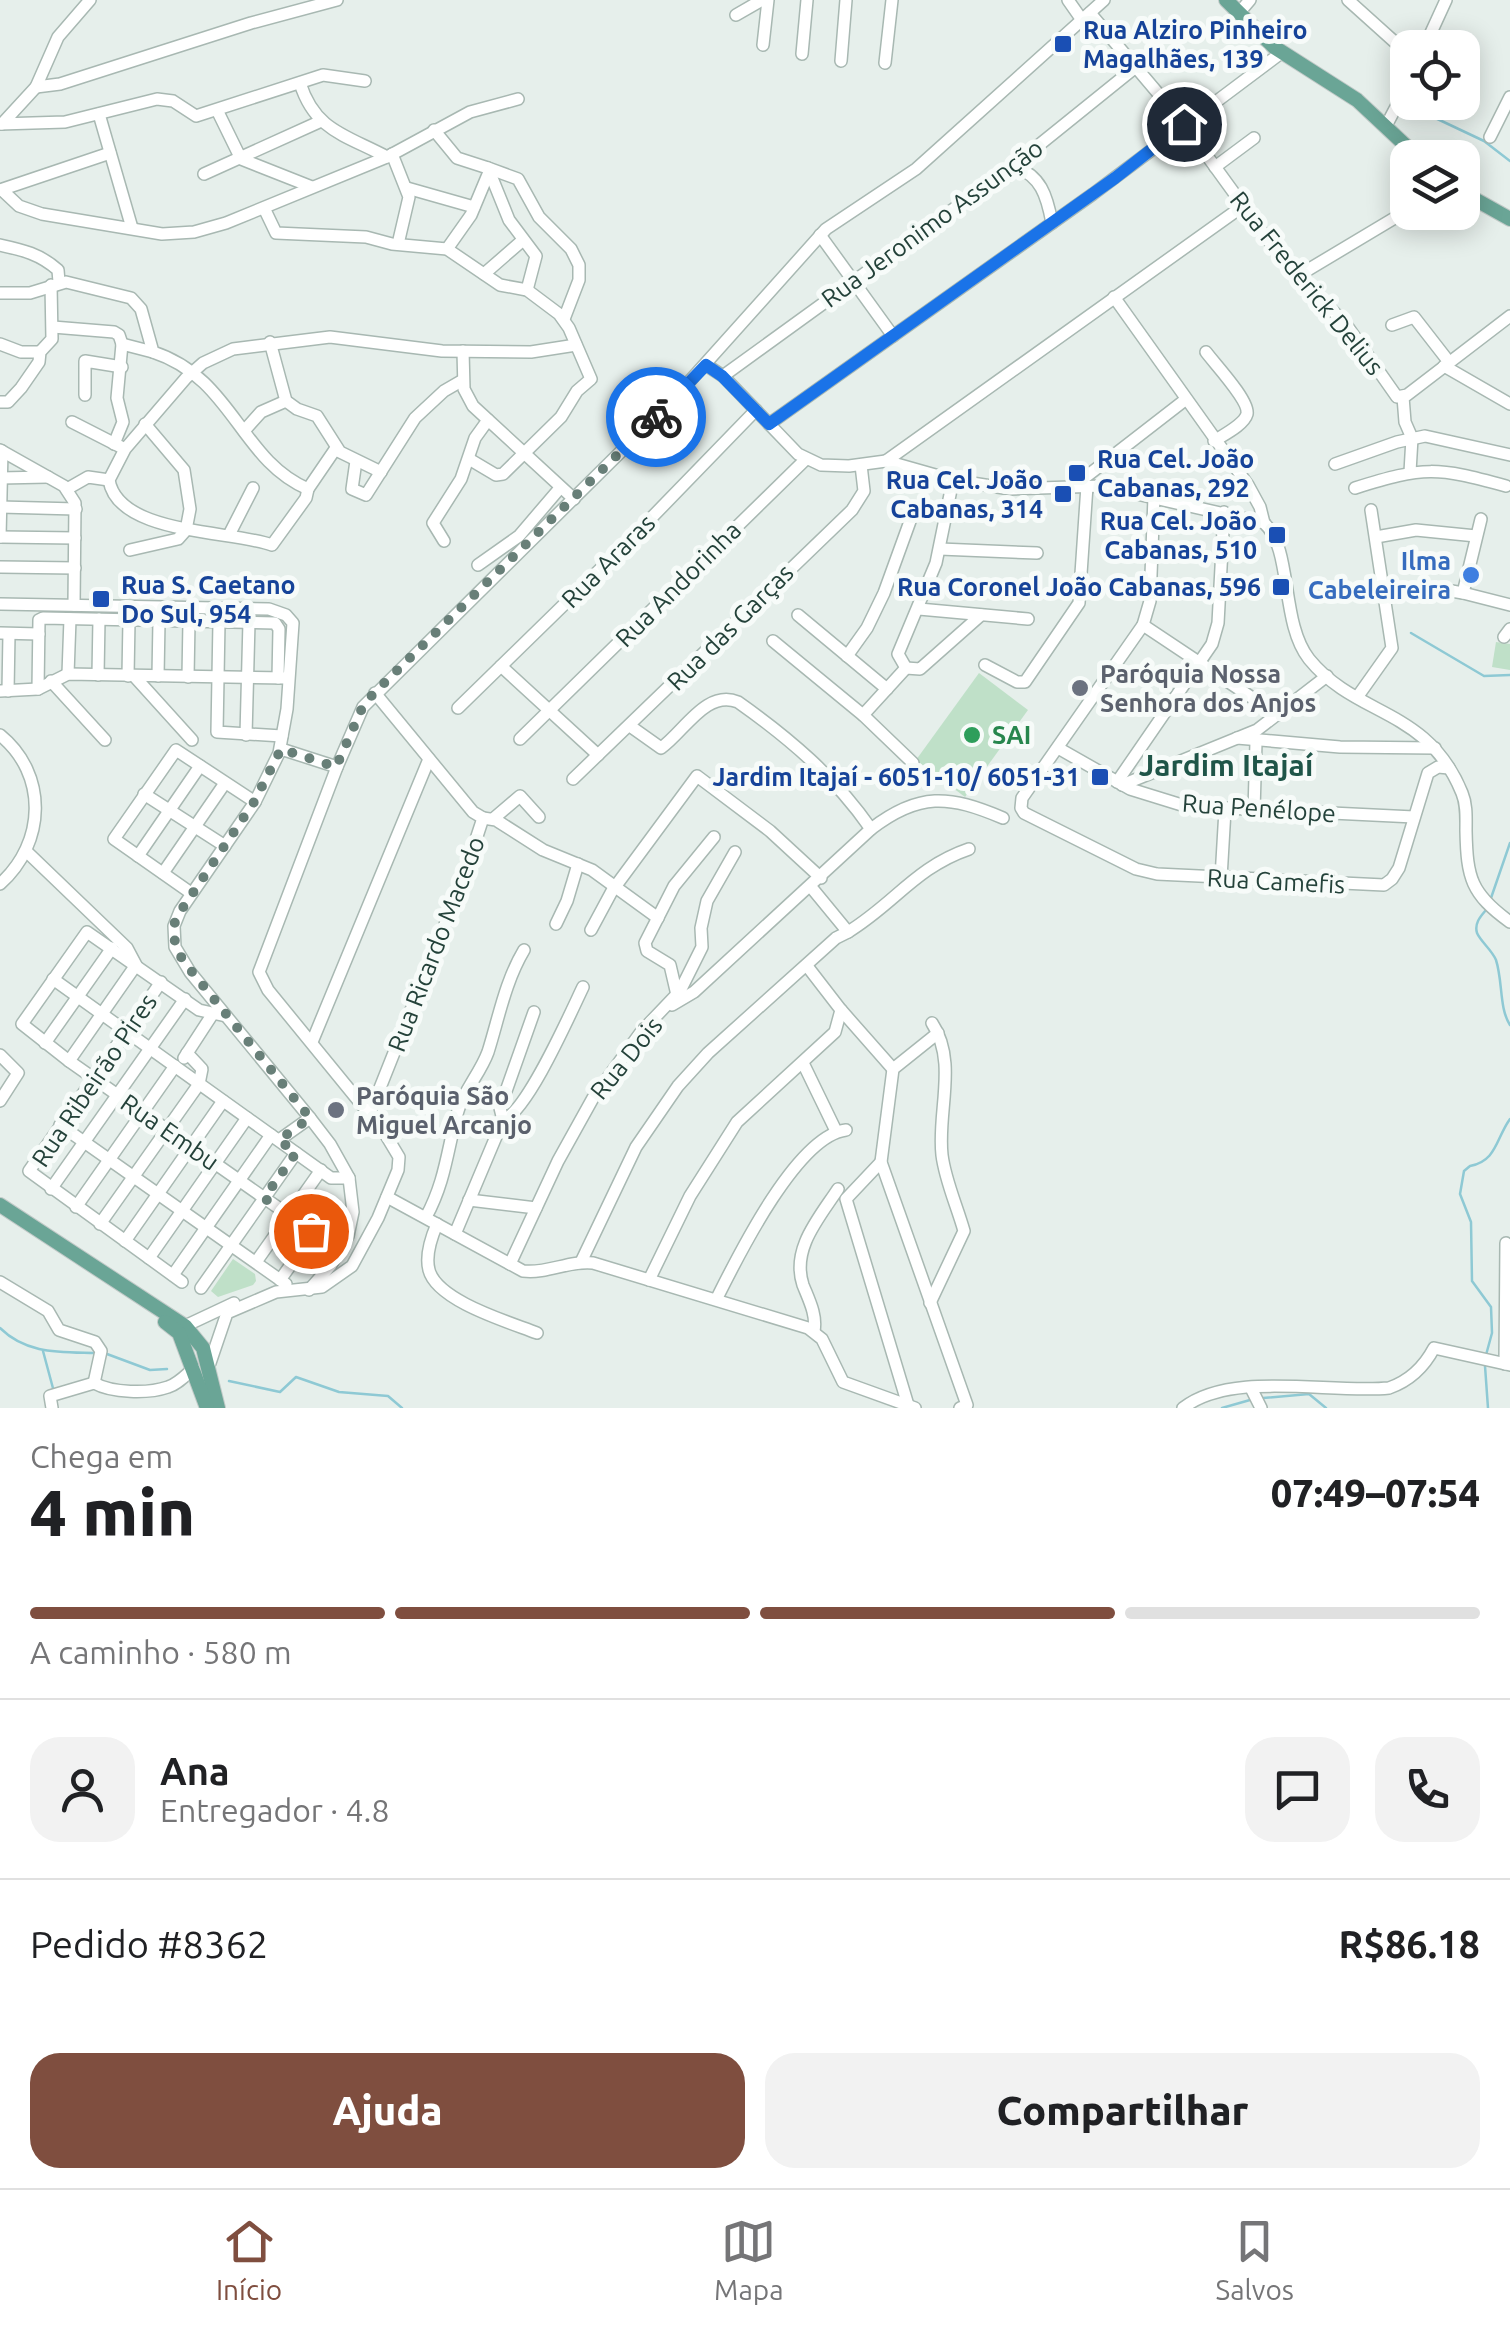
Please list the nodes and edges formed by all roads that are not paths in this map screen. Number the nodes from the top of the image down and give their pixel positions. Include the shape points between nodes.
1 (90, 0) edge
2 (337, 0) edge
3 (765, 0) edge
4 (807, 0) edge
5 (846, 0) edge
6 (892, 0) edge
7 (1068, 0) edge
8 (1104, 0) edge
9 (1226, 0) edge
10 (1250, 0) edge
11 (1348, 0) edge
12 (1446, 0) edge
13 (736, 14) dead end
14 (1238, 14) junction
15 (1086, 17) junction
16 (1432, 30) edge
17 (1390, 38) edge
18 (763, 45) dead end
19 (1281, 53) junction
20 (802, 54) dead end
21 (840, 61) dead end
22 (885, 63) dead end
23 (1137, 66) junction
24 (365, 81) dead end
25 (300, 83) junction
26 (36, 88) junction
27 (1510, 97) edge
28 (518, 99) dead end
29 (217, 110) junction
30 (98, 114) junction
31 (1390, 118) edge
32 (319, 122) junction
33 (1, 124) edge
34 (1184, 124) junction
35 (1386, 126) junction
36 (434, 130) junction
37 (1490, 137) dead end
38 (1254, 138) dead end
39 (1400, 140) edge
40 (110, 153) junction
41 (390, 155) junction
42 (241, 158) junction
43 (1012, 166) junction
44 (1214, 167) junction
45 (489, 170) junction
46 (204, 174) dead end
47 (312, 186) junction
48 (408, 188) junction
49 (1, 190) edge
50 (1480, 202) edge
51 (1243, 206) junction
52 (474, 207) junction
53 (264, 208) junction
54 (1510, 219) edge
55 (1390, 221) edge
56 (1052, 223) junction
57 (132, 228) junction
58 (820, 235) junction
59 (523, 240) junction
60 (398, 244) junction
61 (0, 245) edge
62 (448, 249) junction
63 (484, 274) junction
64 (1296, 276) junction
65 (854, 281) junction
66 (55, 284) junction
67 (527, 290) junction
68 (0, 293) edge
69 (1114, 298) junction
70 (1510, 316) edge
71 (564, 319) junction
72 (1392, 325) dead end
73 (53, 327) junction
74 (893, 336) junction
75 (270, 342) junction
76 (0, 344) edge
77 (122, 344) junction
78 (576, 345) junction
79 (463, 351) junction
80 (40, 352) junction
81 (153, 352) junction
82 (1206, 352) dead end
83 (1446, 364) junction
84 (706, 365) junction
85 (122, 367) junction
86 (192, 372) junction
87 (722, 376) junction
88 (463, 380) junction
89 (85, 395) dead end
90 (1402, 397) junction
91 (1184, 400) junction
92 (286, 401) junction
93 (0, 402) edge
94 (1510, 404) edge
95 (756, 410) junction
96 (488, 420) junction
97 (72, 422) dead end
98 (145, 424) junction
99 (769, 424) junction
100 (244, 430) junction
101 (1412, 438) junction
102 (1214, 441) junction
103 (120, 446) junction
104 (336, 448) junction
105 (1, 451) edge
106 (524, 453) junction
107 (1510, 455) edge
108 (469, 459) junction
109 (806, 459) junction
110 (356, 461) junction
111 (886, 461) junction
112 (1102, 462) junction
113 (1335, 464) dead end
114 (861, 466) junction
115 (382, 472) junction
116 (1410, 472) junction
117 (48, 477) junction
118 (1, 478) edge
119 (108, 480) junction
120 (953, 480) junction
121 (1080, 486) junction
122 (1102, 486) junction
123 (1506, 486) dead end
124 (254, 488) dead end
125 (560, 488) junction
126 (1355, 488) dead end
127 (67, 489) junction
128 (308, 489) junction
129 (1154, 496) junction
130 (574, 499) junction
131 (0, 507) edge
132 (76, 508) junction
133 (1370, 510) dead end
134 (948, 512) junction
135 (1224, 512) junction
136 (1481, 520) dead end
137 (1264, 523) junction
138 (186, 530) junction
139 (229, 535) junction
140 (1476, 536) junction
141 (0, 537) edge
142 (75, 538) junction
143 (1376, 538) junction
144 (444, 541) dead end
145 (940, 549) junction
146 (130, 550) dead end
147 (1037, 553) dead end
148 (478, 565) dead end
149 (0, 567) edge
150 (75, 568) junction
151 (1384, 592) junction
152 (1463, 592) junction
153 (0, 604) edge
154 (1510, 605) edge
155 (74, 606) junction
156 (920, 609) junction
157 (982, 614) junction
158 (798, 615) dead end
159 (70, 619) junction
160 (1028, 619) dead end
161 (99, 620) junction
162 (130, 620) junction
163 (159, 620) junction
164 (189, 622) junction
165 (219, 622) junction
166 (249, 622) junction
167 (1143, 625) junction
168 (4, 634) edge
169 (39, 634) junction
170 (773, 641) dead end
171 (847, 656) junction
172 (1201, 663) junction
173 (985, 665) dead end
174 (500, 666) junction
175 (906, 668) junction
176 (68, 674) junction
177 (98, 675) junction
178 (132, 676) junction
179 (158, 676) junction
180 (1327, 676) junction
181 (188, 677) junction
182 (218, 677) junction
183 (248, 678) junction
184 (284, 678) junction
185 (52, 681) junction
186 (38, 689) junction
187 (887, 689) junction
188 (4, 691) edge
189 (374, 693) junction
190 (1358, 696) junction
191 (458, 708) dead end
192 (551, 709) junction
193 (1278, 715) junction
194 (863, 716) junction
195 (630, 726) junction
196 (246, 734) junction
197 (0, 735) edge
198 (1238, 738) junction
199 (520, 739) dead end
200 (105, 740) dead end
201 (192, 740) dead end
202 (281, 742) junction
203 (1256, 742) junction
204 (1058, 748) junction
205 (1434, 748) junction
206 (598, 754) junction
207 (428, 760) junction
208 (913, 763) dead end
209 (200, 766) junction
210 (336, 767) junction
211 (1449, 768) junction
212 (573, 779) dead end
213 (225, 783) junction
214 (1119, 784) junction
215 (144, 794) junction
216 (254, 802) junction
217 (169, 810) junction
218 (1225, 810) junction
219 (1254, 811) junction
220 (539, 816) dead end
221 (1414, 817) junction
222 (1002, 818) dead end
223 (488, 819) junction
224 (194, 828) junction
225 (871, 828) junction
226 (714, 837) dead end
227 (225, 846) junction
228 (970, 850) dead end
229 (26, 852) junction
230 (735, 852) dead end
231 (138, 856) junction
232 (578, 864) junction
233 (163, 873) junction
234 (1221, 878) junction
235 (816, 882) junction
236 (0, 884) edge
237 (615, 886) junction
238 (192, 893) junction
239 (658, 918) junction
240 (1510, 922) edge
241 (556, 924) dead end
242 (590, 930) dead end
243 (848, 932) junction
244 (112, 948) junction
245 (524, 950) dead end
246 (136, 965) junction
247 (807, 966) junction
248 (53, 979) junction
249 (160, 982) junction
250 (583, 987) dead end
251 (78, 996) junction
252 (677, 996) junction
253 (185, 999) junction
254 (668, 1007) junction
255 (841, 1010) junction
256 (534, 1012) dead end
257 (102, 1014) junction
258 (219, 1016) junction
259 (126, 1030) junction
260 (312, 1042) junction
261 (44, 1044) junction
262 (151, 1048) junction
263 (188, 1053) junction
264 (0, 1055) edge
265 (69, 1061) junction
266 (803, 1063) junction
267 (176, 1066) junction
268 (893, 1068) junction
269 (93, 1078) junction
270 (199, 1084) junction
271 (118, 1095) junction
272 (0, 1101) edge
273 (223, 1101) junction
274 (143, 1112) junction
275 (370, 1112) junction
276 (247, 1118) junction
277 (310, 1118) junction
278 (502, 1120) junction
279 (60, 1125) junction
280 (166, 1129) junction
281 (275, 1138) junction
282 (85, 1142) junction
283 (191, 1146) junction
284 (296, 1153) junction
285 (109, 1159) junction
286 (881, 1162) junction
287 (215, 1164) junction
288 (321, 1170) junction
289 (133, 1177) junction
290 (349, 1178) junction
291 (240, 1181) junction
292 (51, 1190) junction
293 (838, 1190) dead end
294 (157, 1193) junction
295 (387, 1197) junction
296 (264, 1198) junction
297 (469, 1200) junction
298 (0, 1206) edge
299 (76, 1207) junction
300 (536, 1208) junction
301 (183, 1211) junction
302 (289, 1215) junction
303 (432, 1220) junction
304 (100, 1224) junction
305 (207, 1228) junction
306 (455, 1234) junction
307 (124, 1241) junction
308 (1506, 1243) dead end
309 (232, 1245) junction
310 (149, 1258) junction
311 (581, 1262) junction
312 (510, 1264) junction
313 (261, 1266) junction
314 (649, 1280) junction
315 (0, 1282) edge
316 (201, 1288) dead end
317 (271, 1291) junction
318 (302, 1291) junction
319 (717, 1298) junction
320 (930, 1303) junction
321 (201, 1316) junction
322 (182, 1330) junction
323 (814, 1332) junction
324 (537, 1333) dead end
325 (220, 1337) junction
326 (1508, 1364) edge
327 (204, 1365) junction
328 (94, 1383) junction
329 (55, 1398) edge
330 (1256, 1398) edge
331 (214, 1404) edge
332 (912, 1407) edge
333 (960, 1408) edge
334 (1183, 1408) edge

1 - 26 street via 58,36
2 - 26 street
3 - 13 street
3 - 18 street
4 - 20 street
5 - 21 street
6 - 22 street
7 - 15 street, Rua Frederick Delius
8 - 15 street
9 - 14 main road
10 - 14 street
11 - 17 street
12 - 16 street
14 - 19 main road
15 - 23 street, Rua Frederick Delius
15 - 58 street via 916,169
19 - 34 street
19 - 35 main road via 1342,89
23 - 34 street, Rua Frederick Delius
23 - 43 street, Rua Jeronimo Assunção
24 - 25 street via 331,74
25 - 29 street
25 - 32 street
26 - 33 street
27 - 37 street
28 - 36 street
29 - 30 street via 196,116 157,99
29 - 42 street
30 - 33 street
30 - 40 street
31 - 35 street
32 - 41 street
32 - 42 street
34 - 44 street, Rua Frederick Delius
34 - 56 street
35 - 39 main road
36 - 41 street
36 - 45 street via 457,158
38 - 44 street
40 - 49 street
40 - 57 street
41 - 47 street
41 - 48 street
42 - 46 street
42 - 47 street
43 - 56 street via 1042,186
43 - 65 street, Rua Jeronimo Assunção
44 - 51 street, Rua Frederick Delius
45 - 52 street
45 - 59 street
45 - 71 street via 518,180 539,217 576,256 581,274
47 - 53 street
48 - 52 street
48 - 60 street
49 - 57 street via 32,212
50 - 54 main road
51 - 64 street, Rua Frederick Delius
51 - 69 street
52 - 62 street
53 - 57 street via 194,232
53 - 60 street via 276,234
55 - 64 street
56 - 74 street
58 - 65 street
58 - 84 street
59 - 63 street
59 - 67 street via 537,259
60 - 62 street
61 - 66 street via 46,260 58,270
62 - 63 street
63 - 67 street
64 - 90 street, Rua Frederick Delius via 1345,323
65 - 74 street
65 - 87 street, Rua Jeronimo Assunção
66 - 68 street
66 - 73 street
66 - 81 street via 131,298 141,309
67 - 71 street
69 - 91 street
69 - 111 street
70 - 83 street, Rua Frederick Delius
71 - 78 street
72 - 83 street via 1414,317
73 - 77 street via 114,332
73 - 80 street via 50,344
74 - 99 street
75 - 79 street via 330,337
75 - 86 street via 233,349
75 - 92 street
76 - 80 street
77 - 81 street
77 - 85 street
78 - 79 street
78 - 106 street via 591,380
79 - 88 street
80 - 93 street via 22,388
81 - 86 street
82 - 102 street via 1247,410
83 - 90 street, Rua Frederick Delius
83 - 94 street
84 - 87 street
84 - 130 street
85 - 89 street via 85,361
85 - 103 street
86 - 98 street
86 - 100 street
87 - 95 street
88 - 96 street via 468,398
88 - 115 street via 415,418
90 - 101 street
91 - 102 street
91 - 112 street
92 - 100 street via 261,412
92 - 104 street via 318,416
95 - 99 street
95 - 174 street, Rua Araras
96 - 106 street
96 - 108 street
97 - 103 street
98 - 103 street
98 - 138 street via 184,470
99 - 109 street
100 - 128 street via 270,462
101 - 107 street
101 - 113 street
101 - 116 street
102 - 137 street via 1256,498
103 - 119 street
104 - 110 street
104 - 128 street
105 - 117 street
105 - 118 street
106 - 108 street via 499,475
106 - 125 street
108 - 144 street via 433,524
109 - 114 street
109 - 192 street, Rua Andorinha
110 - 115 street
110 - 115 street via 355,492 368,493
111 - 114 street
111 - 120 street
112 - 121 street
112 - 122 street
114 - 195 street, Rua das Garças via 864,491 852,510
116 - 123 street via 1447,470
116 - 126 street
117 - 118 street
117 - 127 street
118 - 131 street
119 - 127 street via 88,477
119 - 138 street via 122,505
120 - 121 street via 1010,489
120 - 134 street
121 - 122 street
121 - 173 street via 1082,593 1075,612 1025,682
122 - 129 street
124 - 139 street
125 - 130 street
125 - 148 street via 519,536
127 - 132 street
128 - 139 street via 272,545
129 - 135 street
129 - 167 street
130 - 189 street
131 - 132 street
131 - 141 street
132 - 142 street
133 - 143 street
134 - 145 street
134 - 171 street via 913,512 884,593
135 - 137 street
135 - 172 street via 1218,622
136 - 140 street
137 - 180 street via 1275,539 1297,639
138 - 139 street
138 - 146 street via 170,542
140 - 143 street via 1416,530
140 - 152 street
141 - 142 street
142 - 150 street
143 - 151 street
145 - 147 street
145 - 156 street
149 - 150 street
150 - 155 street
151 - 152 street
151 - 190 street via 1391,652
152 - 154 street
153 - 155 street
155 - 184 street via 276,610 294,627
156 - 157 street
156 - 175 street via 898,654
157 - 160 street
157 - 175 street via 920,669
158 - 171 street
159 - 161 street
159 - 169 street via 43,618
159 - 176 street
161 - 162 street
161 - 177 street
162 - 163 street
162 - 178 street
163 - 164 street
163 - 179 street
164 - 165 street
164 - 181 street
165 - 166 street
165 - 182 street
166 - 183 street
166 - 184 street via 278,626
167 - 172 street
167 - 204 street
168 - 169 street
168 - 188 street
169 - 186 street
170 - 194 street
171 - 187 street
172 - 193 street
172 - 214 street
174 - 191 street, Rua Araras
174 - 192 street
175 - 187 street
176 - 177 street
176 - 185 street
177 - 178 street
178 - 179 street
178 - 201 street
179 - 181 street
180 - 190 street
180 - 193 street
181 - 182 street
182 - 183 street
182 - 196 street via 217,732
183 - 184 street
183 - 196 street
184 - 202 street
185 - 186 street
185 - 200 street
186 - 188 street
187 - 194 street
189 - 207 street, Rua Ricardo Macedo
189 - 210 street
190 - 205 street
192 - 199 street, Rua Andorinha
192 - 206 street
193 - 198 street
194 - 208 street
195 - 206 street, Rua das Garças
195 - 225 street via 661,748 709,704 738,702 803,752
196 - 202 street
197 - 229 street via 22,758 34,785 36,818
198 - 203 street
198 - 214 street
202 - 210 street
202 - 216 street
203 - 205 street
203 - 219 street
204 - 214 street, Rua Penélope
204 - 234 street, Rua Camefis via 1020,803 1024,814 1136,869
205 - 211 street
206 - 212 street, Rua das Garças
207 - 223 street, Rua Ricardo Macedo via 473,812
207 - 260 street
209 - 213 street
209 - 215 street via 175,750
209 - 217 street
210 - 260 street via 259,966 268,990
211 - 221 street, Rua Camefis via 1428,773
211 - 240 street via 1465,802 1470,878
213 - 216 street
213 - 224 street
214 - 218 street, Rua Penélope via 1155,799
215 - 217 street
215 - 231 street via 114,837
216 - 227 street
217 - 224 street
217 - 231 street
218 - 219 street, Rua Penélope
218 - 234 street
219 - 221 street, Rua Penélope
220 - 223 street via 520,796
221 - 234 street, Rua Camefis via 1399,868 1384,885
222 - 225 street via 933,799
223 - 232 street
223 - 275 street, Rua Ricardo Macedo
224 - 227 street
224 - 233 street
225 - 235 street
226 - 239 street
227 - 238 street
228 - 243 street via 923,870
229 - 236 street
229 - 246 street
230 - 252 street, Rua Dois via 707,901 702,946
231 - 233 street
232 - 237 street
232 - 241 street
233 - 238 street
235 - 237 street via 770,830 697,776
235 - 243 street
235 - 254 street via 694,992
237 - 239 street
237 - 242 street
238 - 258 street via 174,926 175,947
239 - 252 street via 645,948 669,962
243 - 247 street
244 - 246 street
244 - 248 street via 84,934
244 - 251 street
245 - 303 street via 486,1056 458,1111
246 - 249 street
246 - 257 street
247 - 255 street
247 - 311 street via 678,1086 636,1147
248 - 251 street
248 - 261 street, Rua Embu via 23,1022
249 - 253 street
249 - 259 street, Rua Ribeirão Pires
250 - 278 street via 516,1113
251 - 257 street
251 - 261 street
252 - 254 street, Rua Dois
253 - 258 street
253 - 262 street
254 - 300 street, Rua Dois via 640,1032 593,1098
255 - 266 street via 833,1035
255 - 268 street
256 - 278 street via 500,1108
257 - 259 street
257 - 265 street
258 - 263 street
258 - 277 street
259 - 262 street
259 - 269 street, Rua Ribeirão Pires
260 - 275 street
261 - 265 street, Rua Embu
262 - 267 street
262 - 271 street
263 - 267 street
263 - 270 street via 203,1073
264 - 272 street via 18,1073
265 - 269 street, Rua Embu
266 - 314 street via 718,1148
266 - 319 street via 841,1130 781,1185
267 - 270 street
267 - 274 street
268 - 286 street
268 - 320 street via 935,1028 945,1085 942,1156 964,1231
269 - 271 street, Rua Embu
269 - 279 street, Rua Ribeirão Pires
270 - 273 street
270 - 280 street
271 - 274 street, Rua Embu
271 - 282 street
273 - 276 street
273 - 283 street
274 - 280 street, Rua Embu
274 - 285 street
275 - 295 street via 399,1156
276 - 281 street
276 - 287 street
277 - 281 street
277 - 290 street
278 - 297 street
279 - 282 street
279 - 292 street, Rua Ribeirão Pires via 29,1169
280 - 283 street, Rua Embu
280 - 289 street
281 - 284 street
281 - 291 street
282 - 285 street
282 - 292 street
283 - 287 street, Rua Embu
283 - 294 street
284 - 288 street
284 - 296 street
285 - 289 street
285 - 299 street
286 - 320 street
286 - 332 street via 846,1199
287 - 291 street, Rua Embu
287 - 301 street
288 - 290 street via 336,1180
288 - 302 street
289 - 294 street
289 - 304 street
290 - 318 street via 348,1236
291 - 296 street, Rua Embu
291 - 305 street
292 - 299 street, Rua Ribeirão Pires
293 - 323 street via 802,1248 799,1270
294 - 301 street
294 - 307 street
295 - 303 street
295 - 318 street via 352,1266
296 - 302 street, Rua Embu
296 - 309 street
297 - 300 street
297 - 306 street
298 - 322 main road
299 - 304 street, Rua Ribeirão Pires
300 - 312 street, Rua Dois
301 - 305 street
301 - 310 street
302 - 313 street
302 - 317 street, Rua Embu via 312,1235
303 - 306 street
303 - 324 street via 428,1262 440,1288
304 - 307 street, Rua Ribeirão Pires
305 - 309 street
305 - 310 street, Rua Ribeirão Pires via 178,1278
306 - 312 street
307 - 310 street, Rua Ribeirão Pires
308 - 326 street
309 - 313 street
309 - 316 street
311 - 312 street via 540,1272
311 - 314 street
313 - 317 street
313 - 317 street
314 - 319 street
315 - 328 street via 48,1311 59,1330 95,1342 100,1356
317 - 318 street
317 - 321 street
317 - 325 street via 227,1314
319 - 323 street
320 - 333 street via 967,1406
321 - 322 street
321 - 325 street
322 - 327 main road via 184,1349
322 - 327 main road via 204,1348
323 - 332 street via 843,1382
325 - 327 street
326 - 330 street via 1434,1348 1426,1362 1389,1388
327 - 328 street via 162,1389
327 - 331 main road
328 - 329 street
330 - 334 street via 1218,1393

